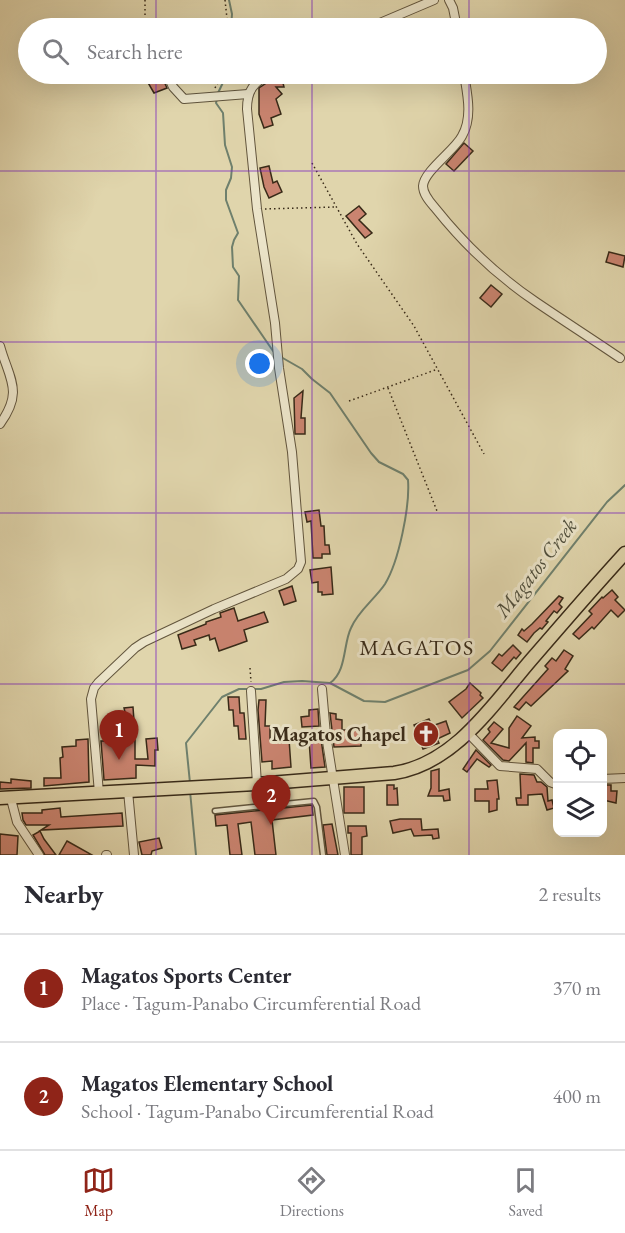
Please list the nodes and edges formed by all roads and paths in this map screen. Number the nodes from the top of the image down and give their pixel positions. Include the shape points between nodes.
1 (145, 0) edge
2 (225, 0) edge
3 (434, 0) edge
4 (449, 0) edge
5 (145, 18) edge
6 (227, 18) edge
7 (392, 18) edge
8 (455, 18) edge
9 (171, 84) edge
10 (217, 84) edge
11 (254, 84) edge
12 (466, 84) edge
13 (248, 94) junction
14 (210, 96) junction
15 (312, 163) dead end
16 (336, 207) junction
17 (257, 209) junction
18 (0, 346) edge
19 (620, 358) dead end
20 (439, 368) junction
21 (388, 388) junction
22 (349, 401) dead end
23 (0, 423) edge
24 (484, 453) dead end
25 (437, 511) dead end
26 (625, 553) edge
27 (250, 668) dead end
28 (251, 681) dead end
29 (322, 688) dead end
30 (251, 691) dead end
31 (468, 733) junction
32 (332, 778) junction
33 (625, 778) edge
34 (607, 779) edge
35 (553, 783) edge
36 (257, 784) junction
37 (128, 791) junction
38 (99, 793) junction
39 (5, 799) edge
40 (215, 811) dead end
41 (39, 855) edge
42 (134, 855) edge
43 (323, 855) edge
44 (345, 855) edge

1 - 5 path
2 - 6 path
3 - 7 street
4 - 8 street
9 - 14 street via 184,99
10 - 14 path
11 - 13 street
12 - 19 street via 469,105 463,136 426,178 425,193 450,226 496,271
13 - 14 street
13 - 17 street
15 - 16 path
16 - 17 path
16 - 20 path
17 - 38 street via 292,452 301,562 286,579 144,642 98,683 92,699
18 - 23 street via 14,391 9,411
20 - 21 path
20 - 24 path
21 - 22 path
21 - 25 path
26 - 31 highway
27 - 28 path
29 - 32 street
30 - 36 street
31 - 32 highway via 432,760 405,772
31 - 35 street via 497,764 537,770
32 - 36 highway
32 - 44 street
33 - 34 street
36 - 37 highway
37 - 38 highway
37 - 42 street
38 - 39 highway
39 - 41 street
40 - 43 lane via 314,801

